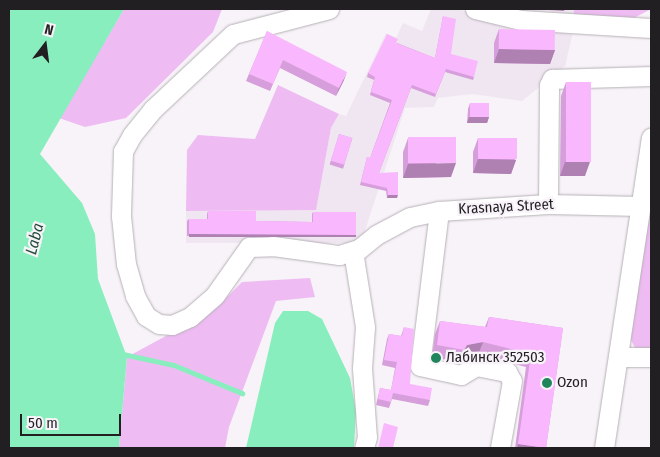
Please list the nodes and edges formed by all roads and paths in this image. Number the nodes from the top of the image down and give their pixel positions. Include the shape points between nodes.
1 (329, 9) edge
2 (475, 9) edge
3 (651, 28) edge
4 (651, 76) edge
5 (651, 138) edge
6 (548, 204) junction
7 (641, 206) junction
8 (439, 211) junction
9 (353, 251) junction
10 (618, 357) junction
11 (651, 357) edge
12 (364, 448) edge
13 (500, 448) edge
14 (604, 448) edge

1 - 9 street via 233,34 160,102 123,151 121,216 126,264 135,296 146,316 159,324 172,324 190,317 215,294 249,247 273,246 339,255
2 - 3 street via 521,20
4 - 6 street via 552,79 549,85
5 - 7 street
6 - 7 street, Krasnaya Street
6 - 8 street, Krasnaya Street
7 - 10 street
8 - 9 street, Krasnaya Street via 410,217
8 - 13 street via 420,366 461,375 476,366 508,372 512,381
9 - 12 street via 364,327 362,368 367,437
10 - 11 street
10 - 14 street

